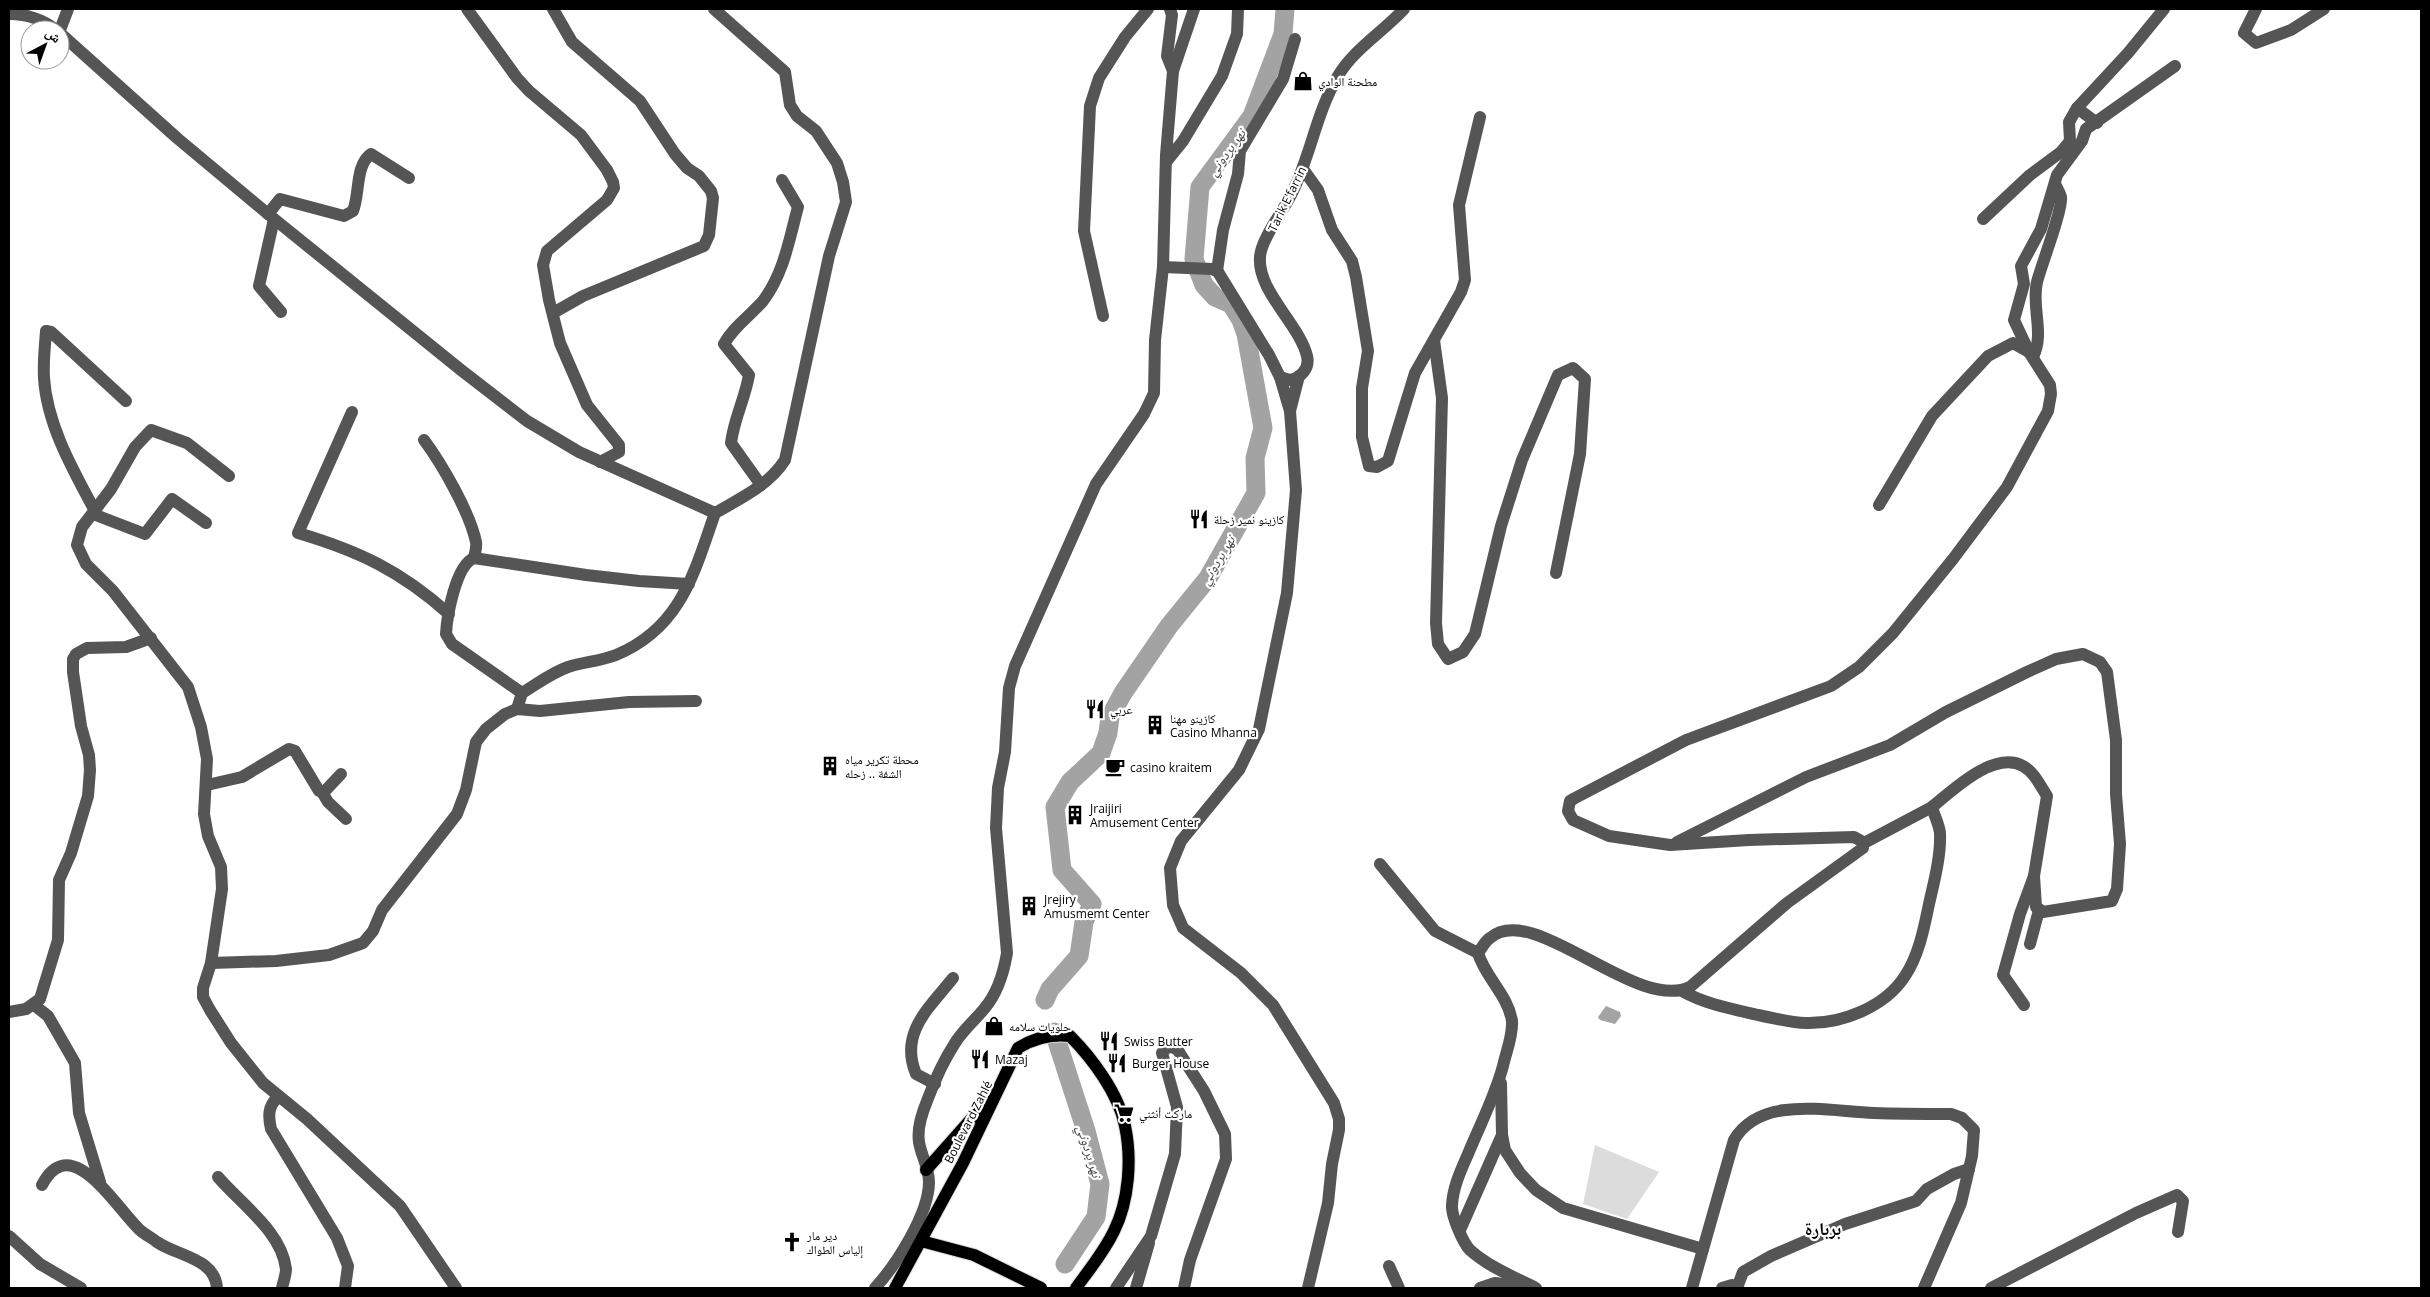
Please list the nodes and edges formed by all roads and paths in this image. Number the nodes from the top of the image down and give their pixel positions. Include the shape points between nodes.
1 (467, 9) edge
2 (554, 9) edge
3 (714, 9) edge
4 (1148, 9) edge
5 (1170, 9) edge
6 (1194, 9) edge
7 (1238, 9) edge
8 (1404, 9) edge
9 (2164, 9) edge
10 (2256, 9) edge
11 (2324, 9) edge
12 (9, 14) edge
13 (38, 20) edge
14 (1295, 39) dead end
15 (70, 41) edge
16 (2175, 66) dead end
17 (1173, 71) junction
18 (2077, 108) junction
19 (1480, 117) dead end
20 (2097, 123) junction
21 (1166, 162) junction
22 (1303, 169) junction
23 (409, 178) dead end
24 (782, 180) dead end
25 (2054, 183) junction
26 (271, 216) junction
27 (1984, 219) dead end
28 (1163, 267) junction
29 (1210, 270) junction
30 (281, 312) dead end
31 (552, 314) junction
32 (1103, 316) dead end
33 (1434, 340) junction
34 (2031, 354) junction
35 (1299, 376) junction
36 (1280, 377) junction
37 (126, 401) dead end
38 (1290, 411) junction
39 (352, 412) dead end
40 (424, 440) dead end
41 (600, 462) junction
42 (229, 476) dead end
43 (761, 485) junction
44 (1879, 505) dead end
45 (94, 512) junction
46 (715, 513) junction
47 (206, 523) dead end
48 (474, 558) junction
49 (1556, 573) dead end
50 (689, 584) junction
51 (449, 614) junction
52 (151, 638) junction
53 (522, 693) junction
54 (696, 701) dead end
55 (517, 709) junction
56 (341, 774) dead end
57 (207, 785) junction
58 (322, 792) junction
59 (1932, 807) junction
60 (346, 819) dead end
61 (1864, 843) junction
62 (1670, 845) junction
63 (1380, 864) dead end
64 (2034, 876) junction
65 (2039, 910) junction
66 (2030, 944) dead end
67 (1478, 953) junction
68 (211, 963) junction
69 (952, 978) dead end
70 (1682, 991) junction
71 (34, 1005) junction
72 (2024, 1005) dead end
73 (9, 1012) edge
74 (1500, 1078) junction
75 (934, 1084) junction
76 (278, 1097) junction
77 (996, 1097) junction
78 (1502, 1135) junction
79 (1969, 1169) junction
80 (926, 1170) junction
81 (218, 1178) dead end
82 (42, 1185) dead end
83 (102, 1186) junction
84 (1460, 1230) junction
85 (2178, 1232) dead end
86 (9, 1236) edge
87 (1151, 1236) junction
88 (915, 1240) junction
89 (1703, 1249) junction
90 (1389, 1266) dead end
91 (347, 1285) edge
92 (81, 1288) edge
93 (217, 1288) edge
94 (282, 1288) edge
95 (456, 1288) edge
96 (874, 1288) edge
97 (895, 1288) edge
98 (1041, 1288) edge
99 (1076, 1288) edge
100 (1116, 1288) edge
101 (1136, 1288) edge
102 (1184, 1288) edge
103 (1308, 1288) edge
104 (1399, 1288) edge
105 (1480, 1288) edge
106 (1536, 1288) edge
107 (1692, 1288) edge
108 (1722, 1288) edge
109 (1737, 1288) edge
110 (1924, 1288) edge
111 (1991, 1288) edge

1 - 31 street via 517,78 581,135 613,182 614,188 608,200 553,246 544,258
2 - 31 street via 572,42 640,101 675,154 699,176 713,198 709,235 704,246 583,296
3 - 43 street via 785,72 790,105 824,142 841,171 846,192 785,460 777,472
4 - 32 street via 1098,78 1090,106 1084,231
5 - 17 street via 1167,56
6 - 17 street
7 - 21 street via 1237,34 1222,76 1183,141
8 - 22 street, Tarik E'farrin via 1350,60 1338,77 1320,112
9 - 18 street
10 - 11 street via 2244,33 2256,43 2291,30
12 - 13 street
14 - 29 street via 1283,79 1240,151 1238,174
15 - 26 street via 177,138
16 - 20 street
17 - 21 street
18 - 20 street
18 - 27 street via 2069,122 2070,141 2061,152 2030,175
19 - 33 street via 1459,205 1465,280
20 - 25 street via 2086,128 2082,141
21 - 28 street
22 - 33 street via 1318,190 1332,230 1352,261 1356,277 1368,351 1362,388 1362,436 1368,466 1377,467 1388,461 1415,373
22 - 35 street, Tarik E'farrin via 1260,256 1270,291 1305,348 1308,364
23 - 26 street via 371,154 365,158 361,169 353,211 344,216 280,198
24 - 43 street via 798,208 784,261 774,284 761,302 732,330 724,344 750,375 734,422 731,443
25 - 34 street via 2061,198 2036,284 2038,347
25 - 34 street via 2041,229 2021,266 2024,284 2014,320
26 - 30 street via 260,286
26 - 41 street via 527,421
28 - 29 street
28 - 75 street via 1155,340 1154,393 1144,414 1096,484 1015,666 1009,688 996,828 1007,953 997,986 986,1007 954,1044
29 - 36 street via 1258,335
31 - 41 street via 560,343 587,405 619,445 619,452
33 - 49 street via 1442,398 1436,623 1438,644 1448,659 1463,652 1475,634 1501,526 1522,460 1558,375 1573,368 1586,379 1580,454
34 - 44 street via 2013,343 1988,356 1932,416
34 - 62 street via 2050,385 2051,394 2048,411 2008,487 1911,612 1869,658 1824,690 1686,740 1570,801 1568,811 1573,820 1586,826 1609,836
35 - 36 street via 1290,380
35 - 38 street, Tarik E'farrin
36 - 38 street
37 - 45 street via 51,332 46,331 44,378 50,414
38 - 103 street via 1296,490 1288,593 1259,729 1239,770 1181,841 1170,868 1173,905 1183,928 1241,973 1273,1005 1334,1103 1339,1130 1328,1203
39 - 51 street via 298,532 375,561 421,589
40 - 48 street via 437,457 469,523 476,544
41 - 46 street
42 - 45 street via 187,443 151,430 135,447
43 - 46 street
45 - 47 street via 145,534 172,499
45 - 52 street via 82,526 77,545 86,564
46 - 50 street
48 - 50 street via 595,576
48 - 51 street via 463,566
50 - 53 street via 663,624 639,643 616,655 569,667
51 - 53 street via 446,634 452,644
52 - 57 street via 188,687 201,726 207,759
52 - 71 street via 126,647 87,648 76,654 74,659 81,726 89,755 88,796 72,854 59,880 58,940 40,998
53 - 55 street
54 - 55 street via 629,702 540,711
55 - 68 street via 486,729 476,742 458,814 382,910 373,931 362,943 329,955
56 - 58 street
57 - 58 street via 242,777 292,749
57 - 68 street via 204,814 208,836 220,867 222,889
58 - 60 street
59 - 61 street
59 - 64 street via 1967,779 1996,763 2022,765 2033,773 2047,796
59 - 70 street via 1940,831 1924,928 1905,976 1880,1000 1857,1014 1808,1024 1698,1000
61 - 62 street via 1854,837
61 - 70 street via 1861,850 1787,903
62 - 65 street via 1806,777 1890,745 1946,712 2056,658 2083,654 2100,662 2107,672 2116,740 2120,844 2118,889 2109,903 2046,912
63 - 67 street via 1435,932
64 - 65 street via 2036,908
64 - 72 street via 2003,975
65 - 66 street
67 - 70 street via 1490,937 1505,931 1530,932 1629,979 1665,991
67 - 74 street via 1509,1010 1512,1022
68 - 76 street via 203,988 210,1010 254,1073
69 - 75 street via 917,1023 911,1041 910,1060 916,1074
71 - 73 street
71 - 83 street via 48,1016 75,1062 79,1113
74 - 78 street
74 - 84 street via 1457,1180 1452,1205 1453,1217
75 - 80 street via 921,1118 918,1140
76 - 91 street via 270,1107 271,1129 337,1238 348,1266
76 - 95 street via 388,1193 424,1238
77 - 80 main road via 973,1117
77 - 88 main road, Boulevard Zahlé
77 - 99 main road, Boulevard Zahlé via 1018,1048 1029,1041 1055,1034 1070,1036 1091,1057 1120,1111 1127,1146 1128,1180 1123,1208 1108,1244
78 - 84 street
78 - 89 street via 1506,1150 1520,1173 1536,1190 1563,1208
79 - 89 street via 1974,1130 1962,1118 1951,1114 1874,1114 1820,1109 1784,1110 1770,1114 1743,1128 1734,1140
79 - 109 street via 1927,1190 1916,1201 1845,1224 1771,1256 1743,1272
79 - 110 street via 1961,1203
80 - 88 street via 928,1187
81 - 94 street via 272,1235 286,1270
82 - 83 street via 48,1172 71,1167 82,1169
83 - 93 street via 141,1230 213,1272
84 - 106 street via 1469,1248 1486,1262
85 - 111 street via 2183,1201 2177,1195
86 - 92 street via 40,1264
87 - 100 street
87 - 101 street
87 - 102 street via 1175,1154 1177,1107 1162,1053 1168,1046 1177,1049 1204,1091 1225,1134 1226,1159 1190,1260
88 - 96 street
88 - 97 main road, Boulevard Zahlé
88 - 98 main road via 974,1254
89 - 107 street
90 - 104 street
105 - 106 street via 1495,1283
108 - 109 street via 1732,1284

